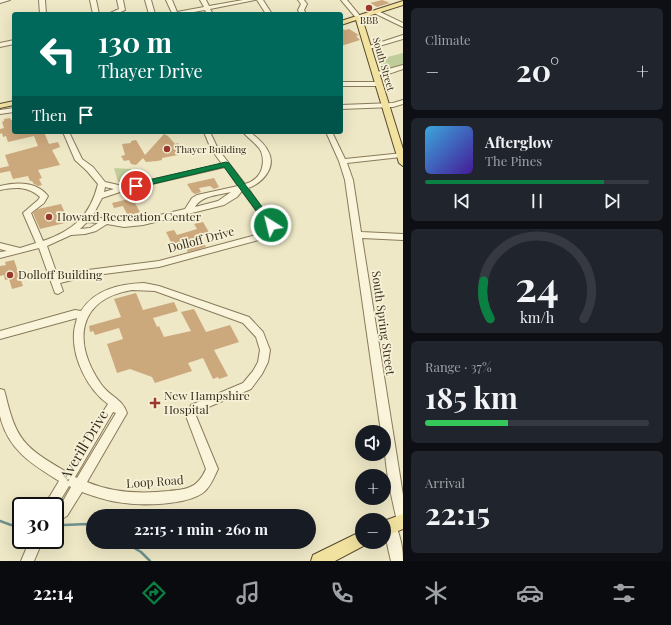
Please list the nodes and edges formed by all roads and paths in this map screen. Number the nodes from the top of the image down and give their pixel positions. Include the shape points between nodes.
1 (7, 0) edge
2 (42, 0) edge
3 (93, 0) edge
4 (120, 0) edge
5 (148, 0) edge
6 (169, 0) edge
7 (203, 0) edge
8 (252, 0) edge
9 (260, 0) edge
10 (301, 0) edge
11 (344, 0) edge
12 (0, 1) edge
13 (403, 3) edge
14 (207, 8) junction
15 (44, 12) edge
16 (96, 12) edge
17 (116, 12) edge
18 (151, 12) edge
19 (173, 12) edge
20 (185, 12) edge
21 (209, 12) edge
22 (268, 12) edge
23 (302, 12) edge
24 (376, 12) junction
25 (359, 18) junction
26 (343, 22) edge
27 (403, 25) edge
28 (403, 37) edge
29 (12, 42) edge
30 (0, 45) edge
31 (369, 48) junction
32 (403, 67) edge
33 (377, 73) junction
34 (343, 84) edge
35 (379, 84) junction
36 (403, 102) edge
37 (12, 103) edge
38 (386, 105) junction
39 (0, 106) edge
40 (343, 107) edge
41 (12, 110) edge
42 (0, 112) edge
43 (67, 134) edge
44 (208, 134) edge
45 (248, 134) edge
46 (330, 134) edge
47 (402, 155) edge
48 (343, 161) junction
49 (226, 165) junction
50 (102, 184) junction
51 (242, 187) junction
52 (0, 188) edge
53 (124, 188) junction
54 (101, 196) junction
55 (88, 219) junction
56 (105, 222) junction
57 (70, 232) junction
58 (357, 235) junction
59 (403, 237) edge
60 (41, 245) junction
61 (0, 246) edge
62 (22, 250) junction
63 (0, 255) edge
64 (55, 280) junction
65 (58, 291) dead end
66 (84, 315) junction
67 (0, 335) edge
68 (0, 393) edge
69 (120, 406) junction
70 (66, 479) junction
71 (78, 486) junction
72 (55, 497) edge
73 (64, 510) edge
74 (395, 524) edge
75 (355, 543) edge
76 (33, 549) edge
77 (27, 561) edge
78 (319, 561) edge
79 (397, 561) edge

1 - 12 street
2 - 15 street
3 - 16 street
4 - 17 street via 122,10
5 - 18 street
6 - 19 street
7 - 14 street
8 - 14 street
9 - 22 street
10 - 23 street via 304,4
11 - 25 street
13 - 24 main road
14 - 20 street
14 - 21 street
24 - 25 main road
24 - 27 street
25 - 26 main road
25 - 31 main road, South Street
28 - 31 street
29 - 30 street
31 - 33 main road, South Street
32 - 33 street via 386,73
33 - 35 main road, South Street
34 - 35 street
35 - 38 main road, South Street
36 - 38 street
37 - 39 main road
38 - 40 street
38 - 47 main road, South Street
41 - 42 street
43 - 50 street via 79,160
44 - 49 street, Dolloff Drive
45 - 51 street via 262,146 267,163 260,180
46 - 48 street, South Spring Street
47 - 48 street
48 - 58 street, South Spring Street via 349,180
49 - 51 street, Dolloff Drive
49 - 53 street
50 - 53 street
50 - 54 street
51 - 56 street via 221,203 144,222
51 - 64 street, Dolloff Drive via 271,225 272,228 265,235 165,262
52 - 60 street via 22,185 44,196 40,203 26,213
53 - 54 street
54 - 55 street
55 - 56 street
55 - 57 street
56 - 57 street via 99,228 85,232
57 - 60 street
58 - 59 street
58 - 74 street, South Spring Street via 394,479
60 - 62 street
60 - 64 street
61 - 62 street
62 - 63 street
64 - 65 street
66 - 67 street via 74,314
66 - 69 street, Averill Drive via 79,328 79,341 85,362 102,394
66 - 71 street, Loop Road via 95,301 106,293 125,287 156,288 246,320 260,335 265,350 263,362 248,386 195,408 192,416 212,469 200,488 187,494 144,499 122,498
68 - 70 street, Loop Road via 5,416 19,444 34,460
69 - 70 street, Averill Drive via 110,408
69 - 71 street, Averill Drive via 122,413
70 - 71 street, Loop Road
70 - 72 street, Averill Drive
71 - 73 street, Averill Drive
74 - 79 street, South Spring Street
75 - 78 main road
76 - 77 street

